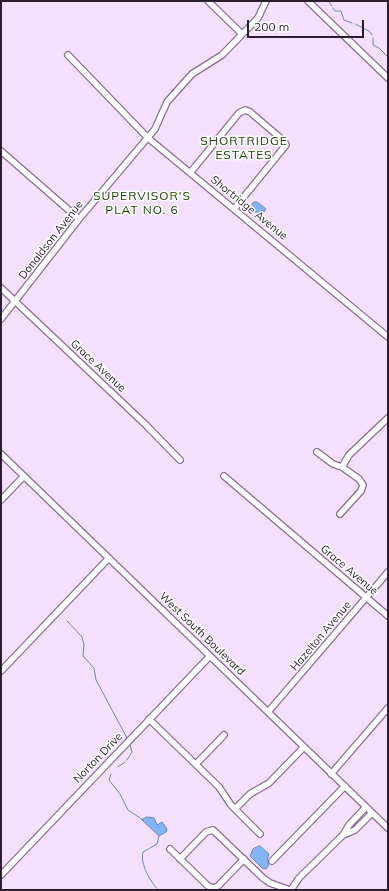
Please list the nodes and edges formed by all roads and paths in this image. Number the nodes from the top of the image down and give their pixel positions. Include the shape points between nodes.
1 (208, 1) edge
2 (266, 1) edge
3 (308, 1) edge
4 (242, 34) junction
5 (68, 55) dead end
6 (388, 78) edge
7 (148, 138) junction
8 (1, 151) edge
9 (190, 173) junction
10 (234, 209) junction
11 (79, 219) junction
12 (1, 288) edge
13 (15, 302) junction
14 (1, 319) edge
15 (388, 337) edge
16 (388, 418) edge
17 (317, 452) dead end
18 (1, 454) edge
19 (180, 460) dead end
20 (342, 467) junction
21 (24, 476) junction
22 (224, 476) dead end
23 (1, 500) edge
24 (340, 514) dead end
25 (108, 558) junction
26 (388, 572) edge
27 (366, 598) junction
28 (388, 616) edge
29 (210, 656) junction
30 (1, 671) edge
31 (388, 708) edge
32 (268, 712) junction
33 (149, 719) junction
34 (224, 735) dead end
35 (304, 747) junction
36 (196, 764) junction
37 (331, 774) junction
38 (345, 786) junction
39 (366, 807) junction
40 (235, 809) junction
41 (372, 813) junction
42 (388, 828) edge
43 (260, 834) dead end
44 (343, 835) junction
45 (170, 849) dead end
46 (180, 859) junction
47 (244, 859) junction
48 (272, 861) dead end
49 (1, 875) edge
50 (290, 890) edge

1 - 4 street
2 - 4 street, Donaldson Avenue via 258,18
3 - 6 street
4 - 7 street, Donaldson Avenue via 222,56 186,79 167,102
5 - 7 street, Shortridge Avenue
7 - 9 street, Shortridge Avenue
7 - 11 street, Donaldson Avenue
8 - 11 street
9 - 10 street, Shortridge Avenue
9 - 10 street via 239,112 250,112 284,140 286,145
10 - 15 street, Shortridge Avenue
11 - 13 street, Donaldson Avenue
12 - 13 street, Grace Avenue
13 - 14 street, Donaldson Avenue
13 - 19 street, Grace Avenue
16 - 20 street via 349,455
17 - 20 street via 333,464
18 - 21 street, West South Boulevard
20 - 24 street via 363,485 361,491
21 - 23 street
21 - 25 street, West South Boulevard
22 - 27 street, Grace Avenue
25 - 29 street, West South Boulevard
25 - 30 street
26 - 27 street, Hazelton Avenue
27 - 28 street, Grace Avenue
27 - 32 street, Hazelton Avenue
29 - 32 street, West South Boulevard
29 - 33 street, Norton Drive
31 - 37 street
32 - 35 street, West South Boulevard
33 - 36 street
33 - 49 street, Norton Drive
34 - 36 street
35 - 37 street, West South Boulevard
35 - 40 street via 269,783 250,794
36 - 40 street via 221,789
37 - 38 street, West South Boulevard
38 - 39 street, West South Boulevard
38 - 48 street
39 - 41 street, West South Boulevard
39 - 44 street
40 - 43 street
41 - 42 street, West South Boulevard
41 - 44 street via 355,830
44 - 50 street
45 - 46 street
46 - 47 street via 213,888
46 - 47 street via 210,829
47 - 50 street via 267,881

